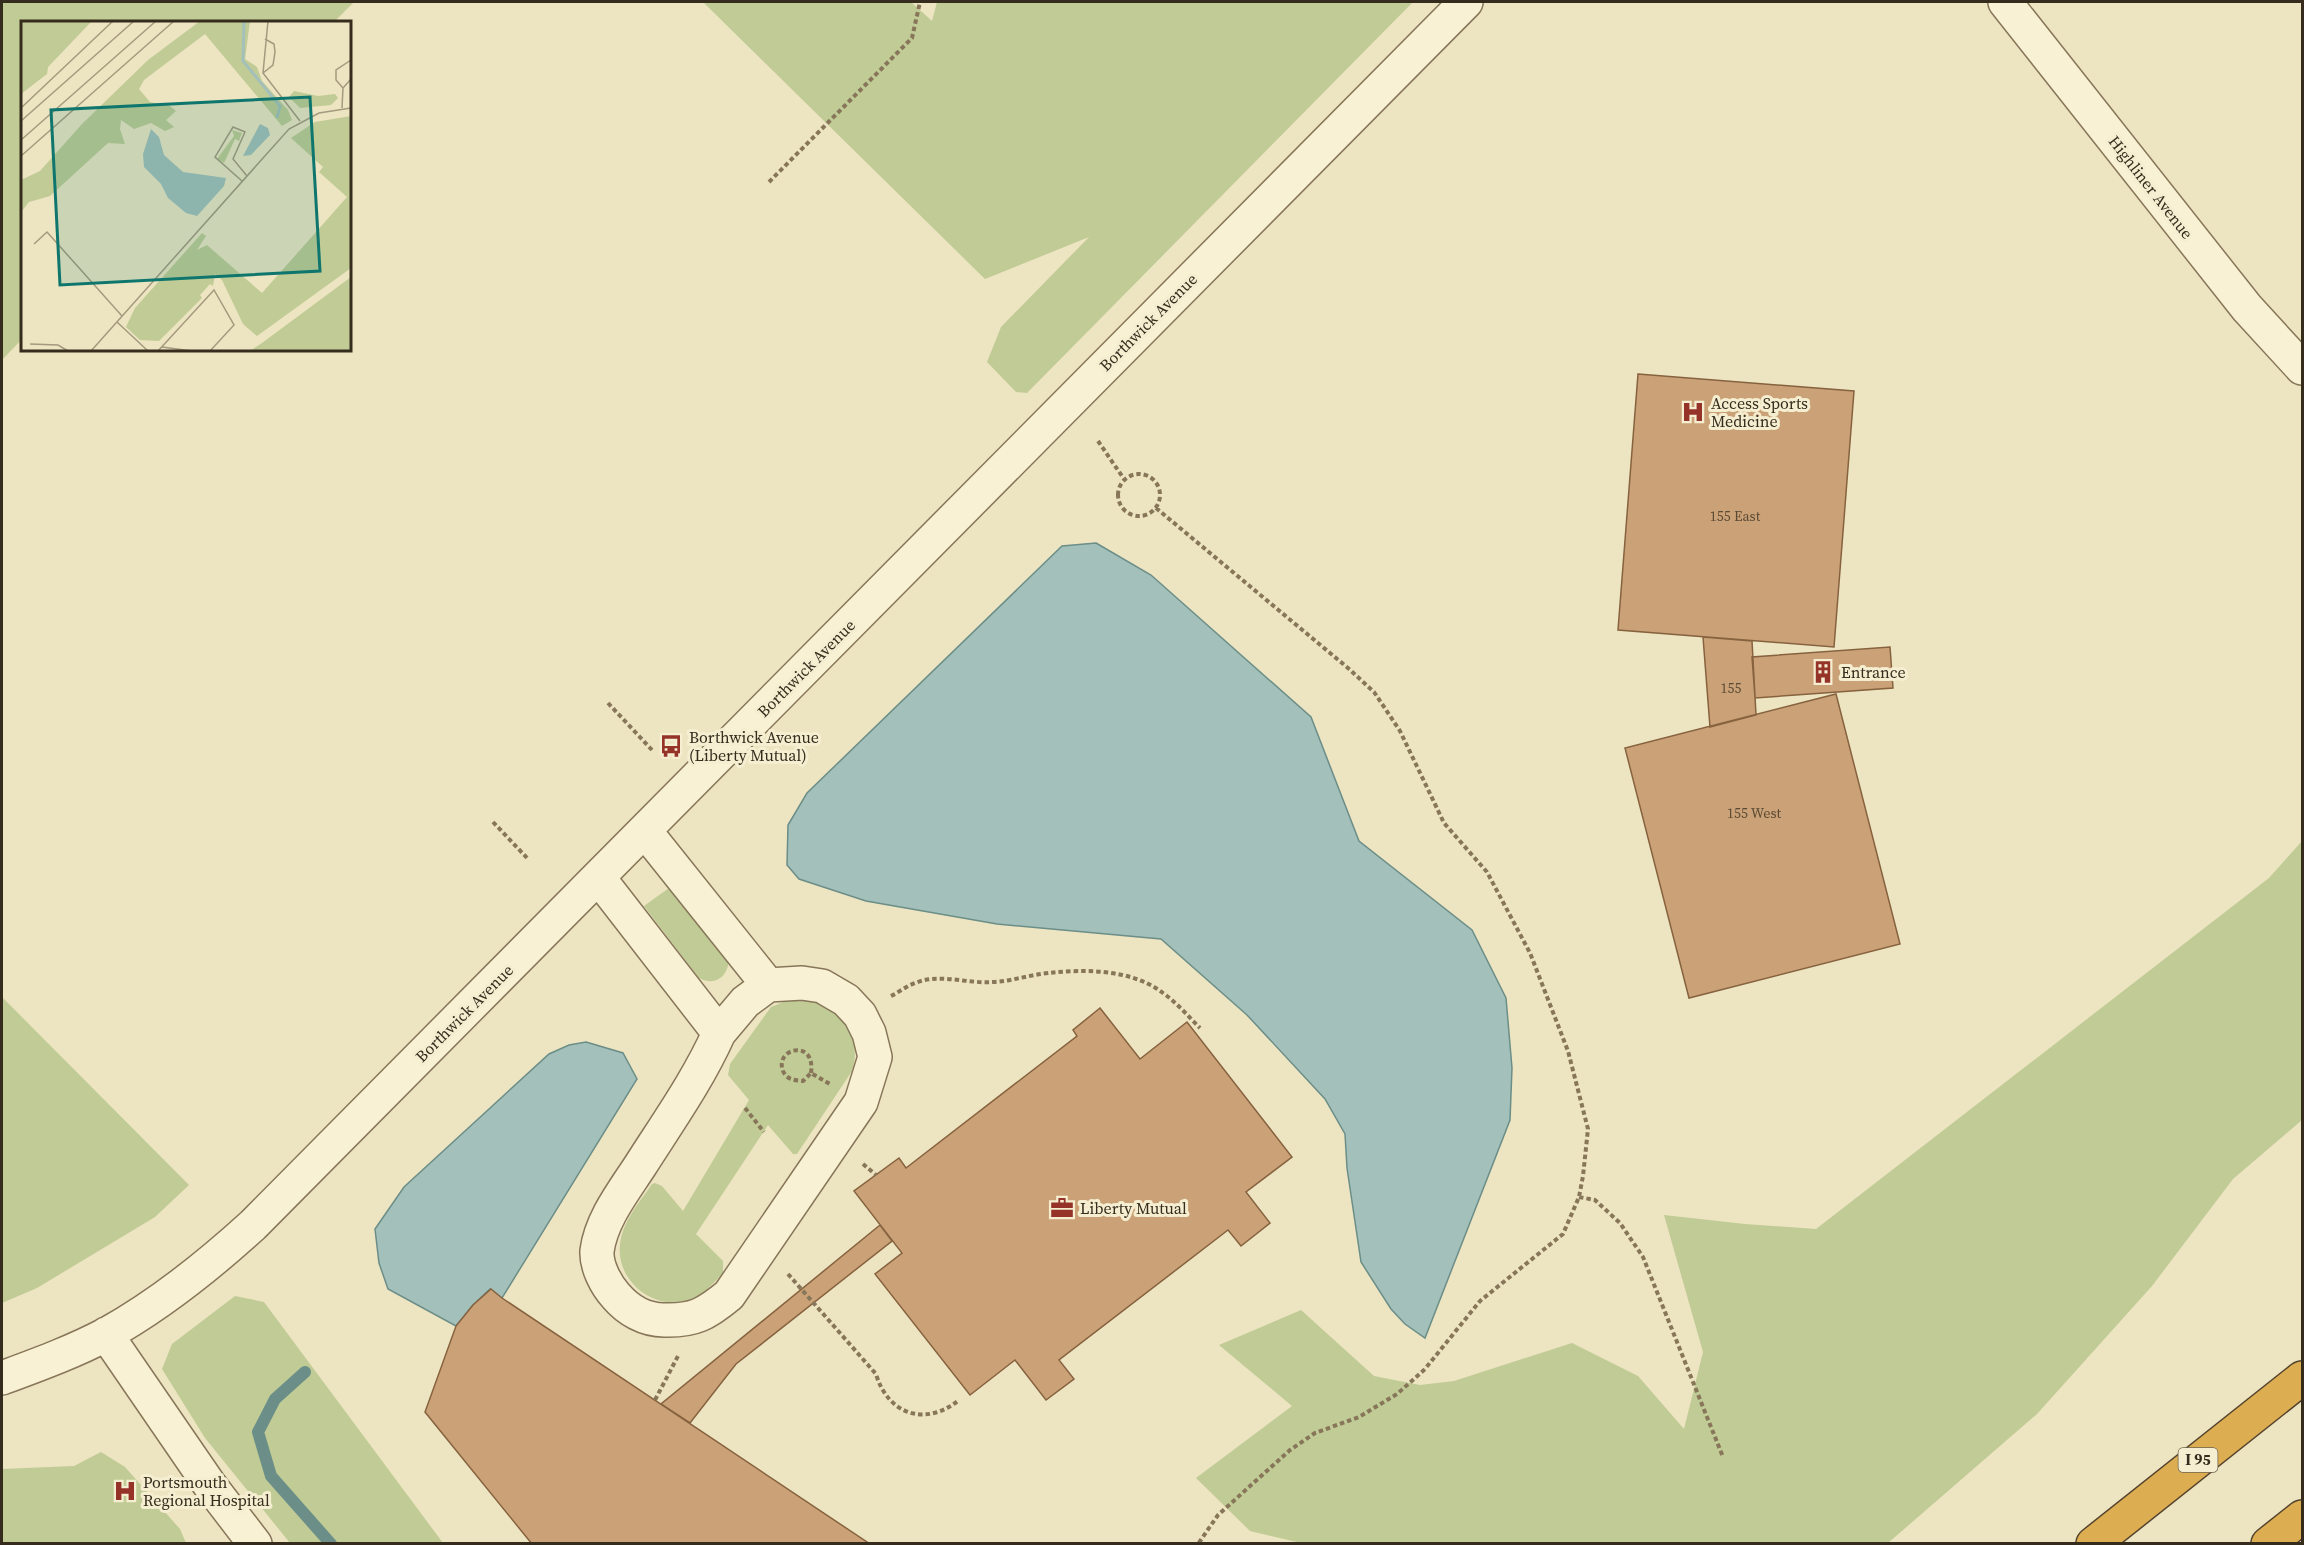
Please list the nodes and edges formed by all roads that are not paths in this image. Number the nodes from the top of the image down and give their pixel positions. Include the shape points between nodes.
1 (1466, 2) edge
2 (2005, 2) edge
3 (2302, 368) edge
4 (645, 831) junction
5 (598, 877) junction
6 (768, 985) junction
7 (719, 1033) junction
8 (106, 1334) junction
9 (2, 1378) edge
10 (2302, 1378) edge
11 (2302, 1516) edge
12 (255, 1544) edge
13 (2093, 1544) edge
14 (2268, 1544) edge

1 - 4 street, Borthwick Avenue
2 - 3 street, Highliner Avenue via 2247,308
4 - 5 street, Borthwick Avenue
4 - 6 street
5 - 7 street
5 - 8 street, Borthwick Avenue via 253,1225 208,1266
6 - 7 street via 745,1002
6 - 7 street via 822,986 846,1000 860,1015 875,1057 861,1102 729,1294 696,1318 656,1320 622,1303 613,1292 599,1268 601,1232 704,1066
8 - 9 street, Borthwick Avenue
8 - 12 street
10 - 13 highway, I 95
11 - 14 highway

